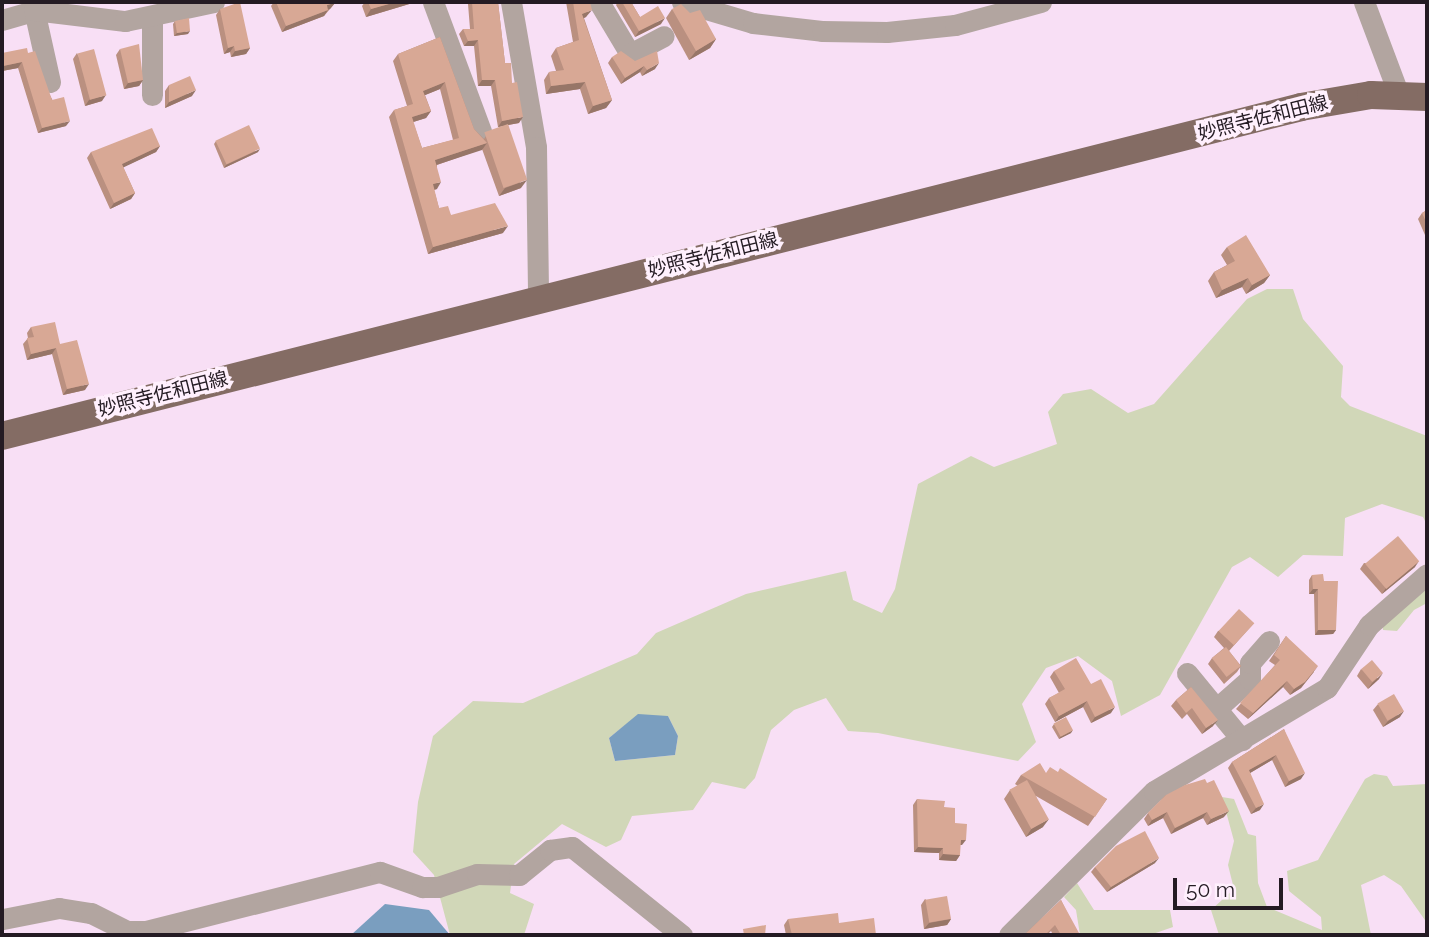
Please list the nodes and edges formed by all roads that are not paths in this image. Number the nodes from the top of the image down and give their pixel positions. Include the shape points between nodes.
1 (65, 2) edge
2 (214, 2) edge
3 (433, 2) edge
4 (511, 2) edge
5 (599, 2) edge
6 (682, 2) edge
7 (1041, 2) edge
8 (1364, 2) edge
9 (34, 10) junction
10 (152, 19) junction
11 (2, 20) edge
12 (664, 36) dead end
13 (50, 82) dead end
14 (152, 95) dead end
15 (1399, 95) junction
16 (1427, 97) edge
17 (481, 131) dead end
18 (538, 298) junction
19 (2, 436) edge
20 (1427, 574) edge
21 (1269, 640) dead end
22 (1187, 673) dead end
23 (1216, 709) junction
24 (1242, 740) junction
25 (4, 923) edge
26 (682, 935) edge
27 (1009, 935) edge

1 - 9 street
2 - 10 street
3 - 17 street
4 - 18 street via 536,147
5 - 12 street via 630,54
6 - 7 street via 753,23 887,32 955,25
8 - 15 street
9 - 10 street via 100,19
9 - 11 street
9 - 13 street
10 - 14 street
15 - 16 main road, 妙照寺佐和田線
15 - 18 main road, 妙照寺佐和田線 via 1301,107
18 - 19 main road, 妙照寺佐和田線
20 - 24 street via 1369,625 1327,688
21 - 23 street via 1250,663 1250,679
22 - 23 street
23 - 24 street
24 - 27 street via 1154,791
25 - 26 street via 59,908 91,913 127,931 146,932 380,872 422,887 438,887 477,874 519,875 550,850 572,847

